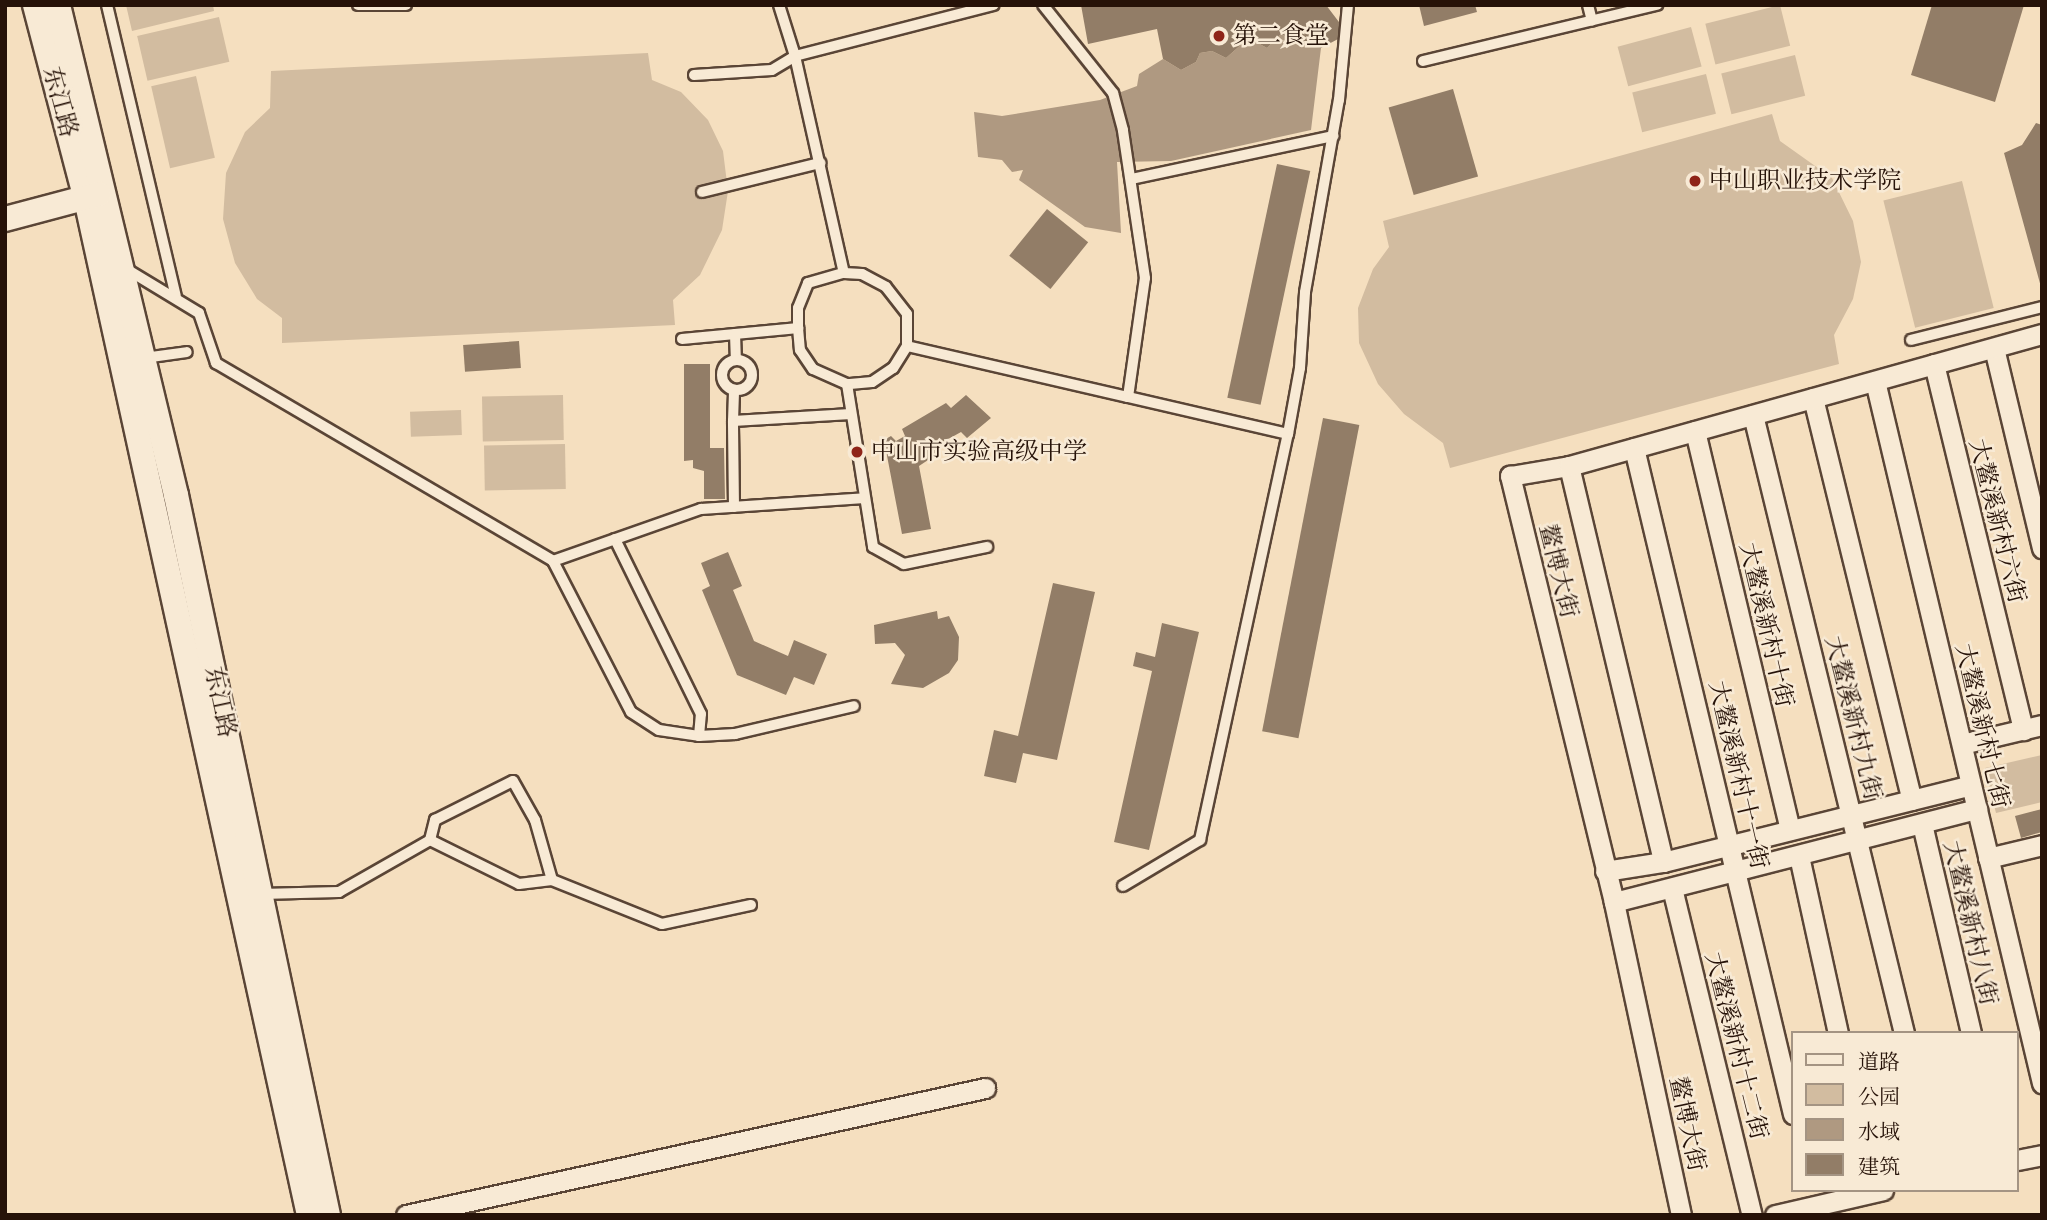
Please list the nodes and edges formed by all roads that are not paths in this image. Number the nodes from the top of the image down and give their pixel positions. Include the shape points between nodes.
1 (34, 5) edge
2 (58, 5) edge
3 (107, 5) edge
4 (358, 5) edge
5 (406, 5) edge
6 (779, 5) edge
7 (994, 5) edge
8 (1043, 5) edge
9 (1348, 5) edge
10 (1588, 5) edge
11 (1657, 5) edge
12 (1592, 21) junction
13 (795, 56) junction
14 (1423, 61) dead end
15 (694, 75) dead end
16 (1333, 136) junction
17 (820, 163) junction
18 (1130, 179) junction
19 (702, 192) dead end
20 (95, 196) junction
21 (5, 219) edge
22 (122, 266) junction
23 (844, 273) junction
24 (176, 296) junction
25 (2042, 306) edge
26 (798, 328) junction
27 (735, 334) junction
28 (2042, 334) edge
29 (682, 339) dead end
30 (1911, 340) dead end
31 (907, 346) junction
32 (1994, 348) junction
33 (187, 352) dead end
34 (144, 358) junction
35 (736, 360) junction
36 (1934, 364) junction
37 (1875, 380) junction
38 (846, 384) junction
39 (734, 390) junction
40 (1128, 397) junction
41 (1812, 398) junction
42 (851, 414) junction
43 (1752, 415) junction
44 (733, 421) junction
45 (1695, 431) junction
46 (1288, 434) junction
47 (1634, 448) junction
48 (1569, 466) junction
49 (865, 498) junction
50 (733, 507) junction
51 (615, 539) junction
52 (987, 547) dead end
53 (2042, 548) edge
54 (553, 561) junction
55 (854, 706) dead end
56 (2032, 727) edge
57 (699, 736) junction
58 (1962, 744) junction
59 (1971, 785) junction
60 (1912, 800) junction
61 (1977, 809) junction
62 (1851, 814) junction
63 (1922, 824) junction
64 (1790, 830) junction
65 (1858, 839) junction
66 (430, 840) junction
67 (1729, 845) junction
68 (2042, 845) edge
69 (1799, 856) junction
70 (1989, 858) junction
71 (1663, 862) junction
72 (1605, 871) junction
73 (1735, 872) junction
74 (552, 880) junction
75 (1123, 886) dead end
76 (1672, 888) junction
77 (260, 894) junction
78 (1614, 902) junction
79 (751, 905) dead end
80 (1838, 1031) edge
81 (1904, 1031) edge
82 (1971, 1031) edge
83 (2042, 1083) edge
84 (985, 1088) dead end
85 (1792, 1110) edge
86 (2042, 1154) edge
87 (2019, 1160) edge
88 (1868, 1192) edge
89 (1813, 1198) edge
90 (309, 1215) edge
91 (328, 1215) edge
92 (406, 1215) edge
93 (1681, 1215) edge
94 (1752, 1215) edge
95 (1775, 1215) edge

1 - 20 street, 东江路
2 - 20 street, 东江路
3 - 24 lane
4 - 5 lane
6 - 13 lane
7 - 13 lane
8 - 18 lane via 1112,93
9 - 16 lane
10 - 12 lane
11 - 12 lane
12 - 14 lane
13 - 15 lane via 772,70
13 - 17 lane
16 - 18 lane
16 - 46 lane via 1305,292 1300,368
17 - 19 lane
17 - 23 lane
18 - 40 lane via 1145,278
20 - 21 street
20 - 22 street, 东江路
20 - 90 street, 东江路
22 - 24 lane
22 - 34 street, 东江路
23 - 26 lane via 808,283 798,308
23 - 31 lane via 862,274 886,287 906,314
24 - 54 lane via 199,313 216,363
25 - 30 lane
26 - 27 lane
26 - 38 lane via 800,350 813,369
27 - 29 lane
27 - 35 lane
28 - 32 street, 鳌博大街
31 - 38 lane via 892,368 872,382
31 - 40 lane
32 - 36 street, 鳌博大街
32 - 53 street
33 - 34 lane
34 - 77 street, 东江路
35 - 39 lane via 725,365 722,375
35 - 39 lane via 748,364 753,377 744,389
36 - 37 street, 鳌博大街
36 - 56 street, 大鳌溪新村六街
37 - 41 street, 鳌博大街
37 - 58 street, 大鳌溪新村七街
38 - 42 lane
39 - 44 lane
40 - 46 lane
41 - 43 street, 鳌博大街
41 - 60 street
42 - 44 lane
42 - 49 lane
43 - 45 street, 鳌博大街
43 - 62 street, 大鳌溪新村九街
44 - 50 lane
45 - 47 street, 鳌博大街
45 - 64 street, 大鳌溪新村十街
46 - 75 lane via 1200,839
47 - 48 street, 鳌博大街
47 - 67 street, 大鳌溪新村十一街
48 - 71 street
48 - 72 street, 鳌博大街 via 1510,476
49 - 50 lane
49 - 52 lane via 873,547 881,555 904,564
50 - 51 lane via 701,509
51 - 54 lane
51 - 57 lane via 701,714
54 - 57 lane via 631,712 659,730
55 - 57 lane via 734,734
56 - 58 street
58 - 59 street, 大鳌溪新村七街
59 - 60 street
59 - 61 street, 大鳌溪新村七街
60 - 62 street
61 - 63 street
61 - 70 street, 大鳌溪新村七街
62 - 64 street
62 - 65 street, 大鳌溪新村九街
63 - 65 street
63 - 82 street, 大鳌溪新村八街
64 - 67 street
65 - 69 street
65 - 81 street, 大鳌溪新村九街
66 - 74 lane via 519,884
66 - 74 lane via 435,820 513,781 535,820
66 - 77 lane via 339,892
67 - 71 street
67 - 73 street, 大鳌溪新村十一街
68 - 70 street
69 - 73 street
69 - 80 street
70 - 83 street, 大鳌溪新村七街
71 - 72 street
72 - 78 street, 鳌博大街
73 - 76 street
73 - 85 street, 大鳌溪新村十一街
74 - 79 lane via 662,924
76 - 78 street
76 - 94 street, 大鳌溪新村十二街
77 - 91 street, 东江路
78 - 93 street, 鳌博大街
84 - 92 street
86 - 87 street
88 - 89 street
89 - 95 street

